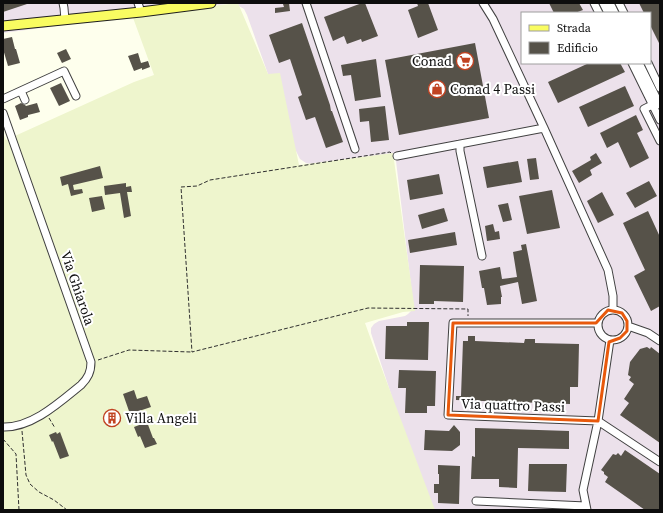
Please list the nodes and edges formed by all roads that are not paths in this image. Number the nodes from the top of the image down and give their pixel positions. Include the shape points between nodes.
1 (63, 3) edge
2 (212, 3) edge
3 (306, 3) edge
4 (483, 3) edge
5 (486, 3) edge
6 (594, 3) edge
7 (603, 3) edge
8 (610, 3) edge
9 (619, 3) edge
10 (140, 7) edge
11 (490, 12) junction
12 (598, 12) edge
13 (608, 12) edge
14 (614, 12) edge
15 (624, 12) edge
16 (65, 20) junction
17 (3, 26) edge
18 (633, 64) edge
19 (639, 64) edge
20 (648, 64) edge
21 (660, 88) edge
22 (21, 90) junction
23 (76, 96) dead end
24 (3, 99) edge
25 (25, 100) dead end
26 (658, 104) edge
27 (3, 113) edge
28 (660, 120) edge
29 (544, 128) junction
30 (660, 141) edge
31 (460, 144) junction
32 (357, 151) road end
33 (397, 156) road end
34 (482, 256) dead end
35 (612, 310) junction
36 (598, 323) junction
37 (628, 326) junction
38 (610, 340) junction
39 (660, 341) edge
40 (598, 421) junction
41 (3, 427) edge
42 (660, 462) edge
43 (476, 501) dead end
44 (587, 508) edge

1 - 16 street
2 - 10 main road
3 - 32 street
4 - 11 street
5 - 11 street
6 - 12 street
7 - 13 street
8 - 14 street
9 - 15 street
10 - 16 main road
11 - 29 street
16 - 17 main road
18 - 26 street
19 - 26 street
20 - 21 street
22 - 23 street via 64,71
22 - 24 street
22 - 25 street
26 - 28 street
26 - 30 street via 644,109
27 - 41 street, Via Ghiarola via 91,362 86,380 46,412 22,425
29 - 31 street
29 - 35 street via 608,270 613,296
31 - 33 street
31 - 34 street
35 - 36 street via 604,312
35 - 37 street via 618,310 625,316
36 - 38 street via 602,336
36 - 40 street, Via quattro Passi via 453,323 448,415
37 - 38 street via 624,335
37 - 39 street via 648,333
38 - 40 street
40 - 42 street
40 - 44 street via 583,490
43 - 44 street

